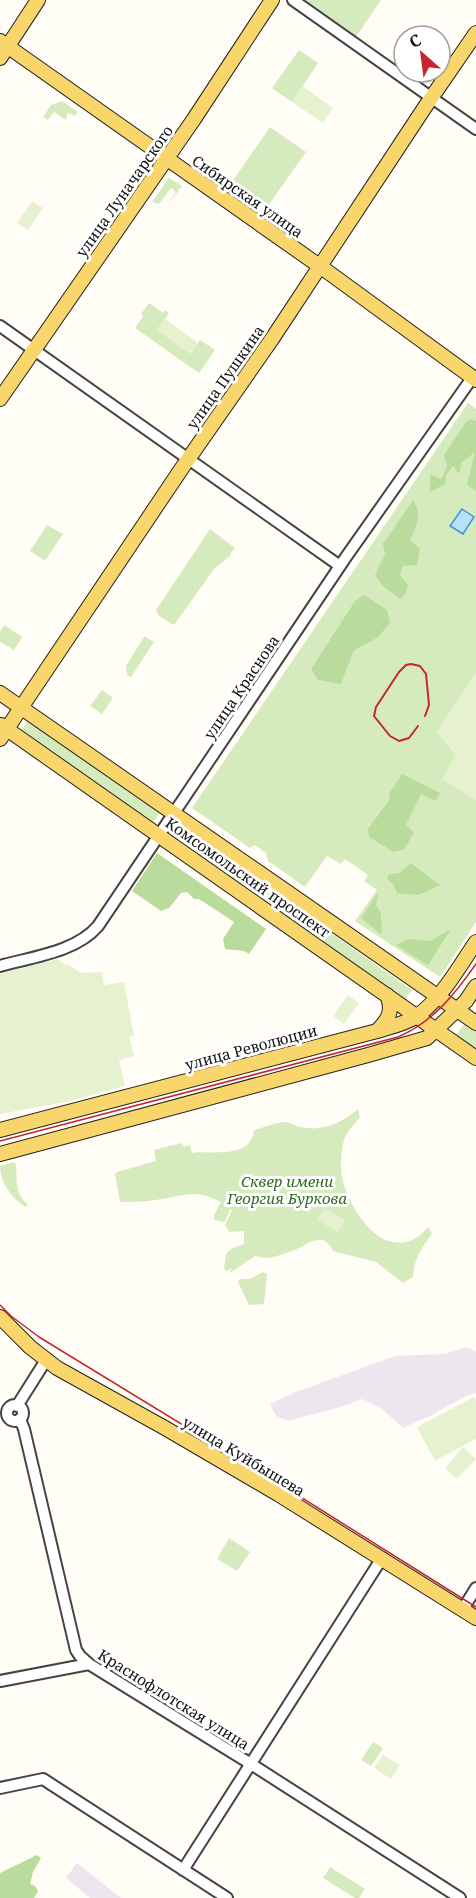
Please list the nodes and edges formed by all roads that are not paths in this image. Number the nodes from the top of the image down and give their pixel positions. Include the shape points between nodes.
1 (38, 0) edge
2 (272, 0) edge
3 (293, 0) edge
4 (476, 33) edge
5 (3, 48) edge
6 (431, 97) junction
7 (476, 129) edge
8 (167, 159) junction
9 (319, 266) junction
10 (0, 326) edge
11 (34, 350) junction
12 (474, 379) edge
13 (0, 399) edge
14 (189, 459) junction
15 (340, 566) junction
16 (0, 693) edge
17 (21, 708) junction
18 (2, 731) edge
19 (174, 814) junction
20 (159, 835) junction
21 (476, 942) edge
22 (0, 966) edge
23 (476, 986) edge
24 (387, 995) junction
25 (438, 996) junction
26 (456, 1009) junction
27 (417, 1016) junction
28 (476, 1023) edge
29 (435, 1029) junction
30 (377, 1031) junction
31 (476, 1058) edge
32 (0, 1130) edge
33 (0, 1154) edge
34 (0, 1317) edge
35 (46, 1360) junction
36 (9, 1419) edge
37 (382, 1558) junction
38 (476, 1588) edge
39 (463, 1609) junction
40 (476, 1618) edge
41 (88, 1664) junction
42 (0, 1681) edge
43 (251, 1764) junction
44 (0, 1788) edge
45 (183, 1870) junction
46 (226, 1898) edge
47 (460, 1898) edge

1 - 5 main road
2 - 8 main road, улица Луначарского
3 - 6 street
4 - 6 main road, улица Пушкина
5 - 8 main road, Сибирская улица
6 - 7 street
6 - 9 main road, улица Пушкина
8 - 9 main road, Сибирская улица
8 - 11 main road, улица Луначарского
9 - 12 main road, Сибирская улица
9 - 14 main road, улица Пушкина
10 - 11 street
11 - 13 main road, улица Луначарского
11 - 14 street
12 - 15 street, улица Краснова
14 - 15 street
14 - 17 main road, улица Пушкина
15 - 19 street, улица Краснова
16 - 17 main road, Комсомольский проспект
17 - 18 main road, улица Пушкина
17 - 19 main road, Комсомольский проспект
18 - 20 main road, Комсомольский проспект
19 - 20 street, улица Краснова
19 - 25 main road, Комсомольский проспект
20 - 22 street, улица Краснова via 91,935 71,946
20 - 24 main road, Комсомольский проспект
21 - 25 main road, улица Революции
23 - 26 main road
24 - 27 main road, Комсомольский проспект
24 - 30 main road via 390,1013
25 - 26 main road, Комсомольский проспект
25 - 27 main road, улица Революции
26 - 28 main road, Комсомольский проспект
26 - 29 main road
27 - 29 main road, Комсомольский проспект
27 - 30 main road, улица Революции
29 - 31 main road, Комсомольский проспект
29 - 33 main road via 427,1038 368,1055
30 - 32 main road, улица Революции
34 - 35 main road, улица Куйбышева
35 - 36 street, Краснофлотская улица via 18,1406 22,1412
35 - 37 main road, улица Куйбышева
36 - 41 street, Краснофлотская улица via 24,1429 76,1650
37 - 39 main road, улица Куйбышева
37 - 43 street
38 - 39 street
39 - 40 main road, улица Куйбышева
41 - 42 street
41 - 43 street, Краснофлотская улица
43 - 45 street
43 - 47 street, Краснофлотская улица
44 - 45 street via 43,1779
45 - 46 street

